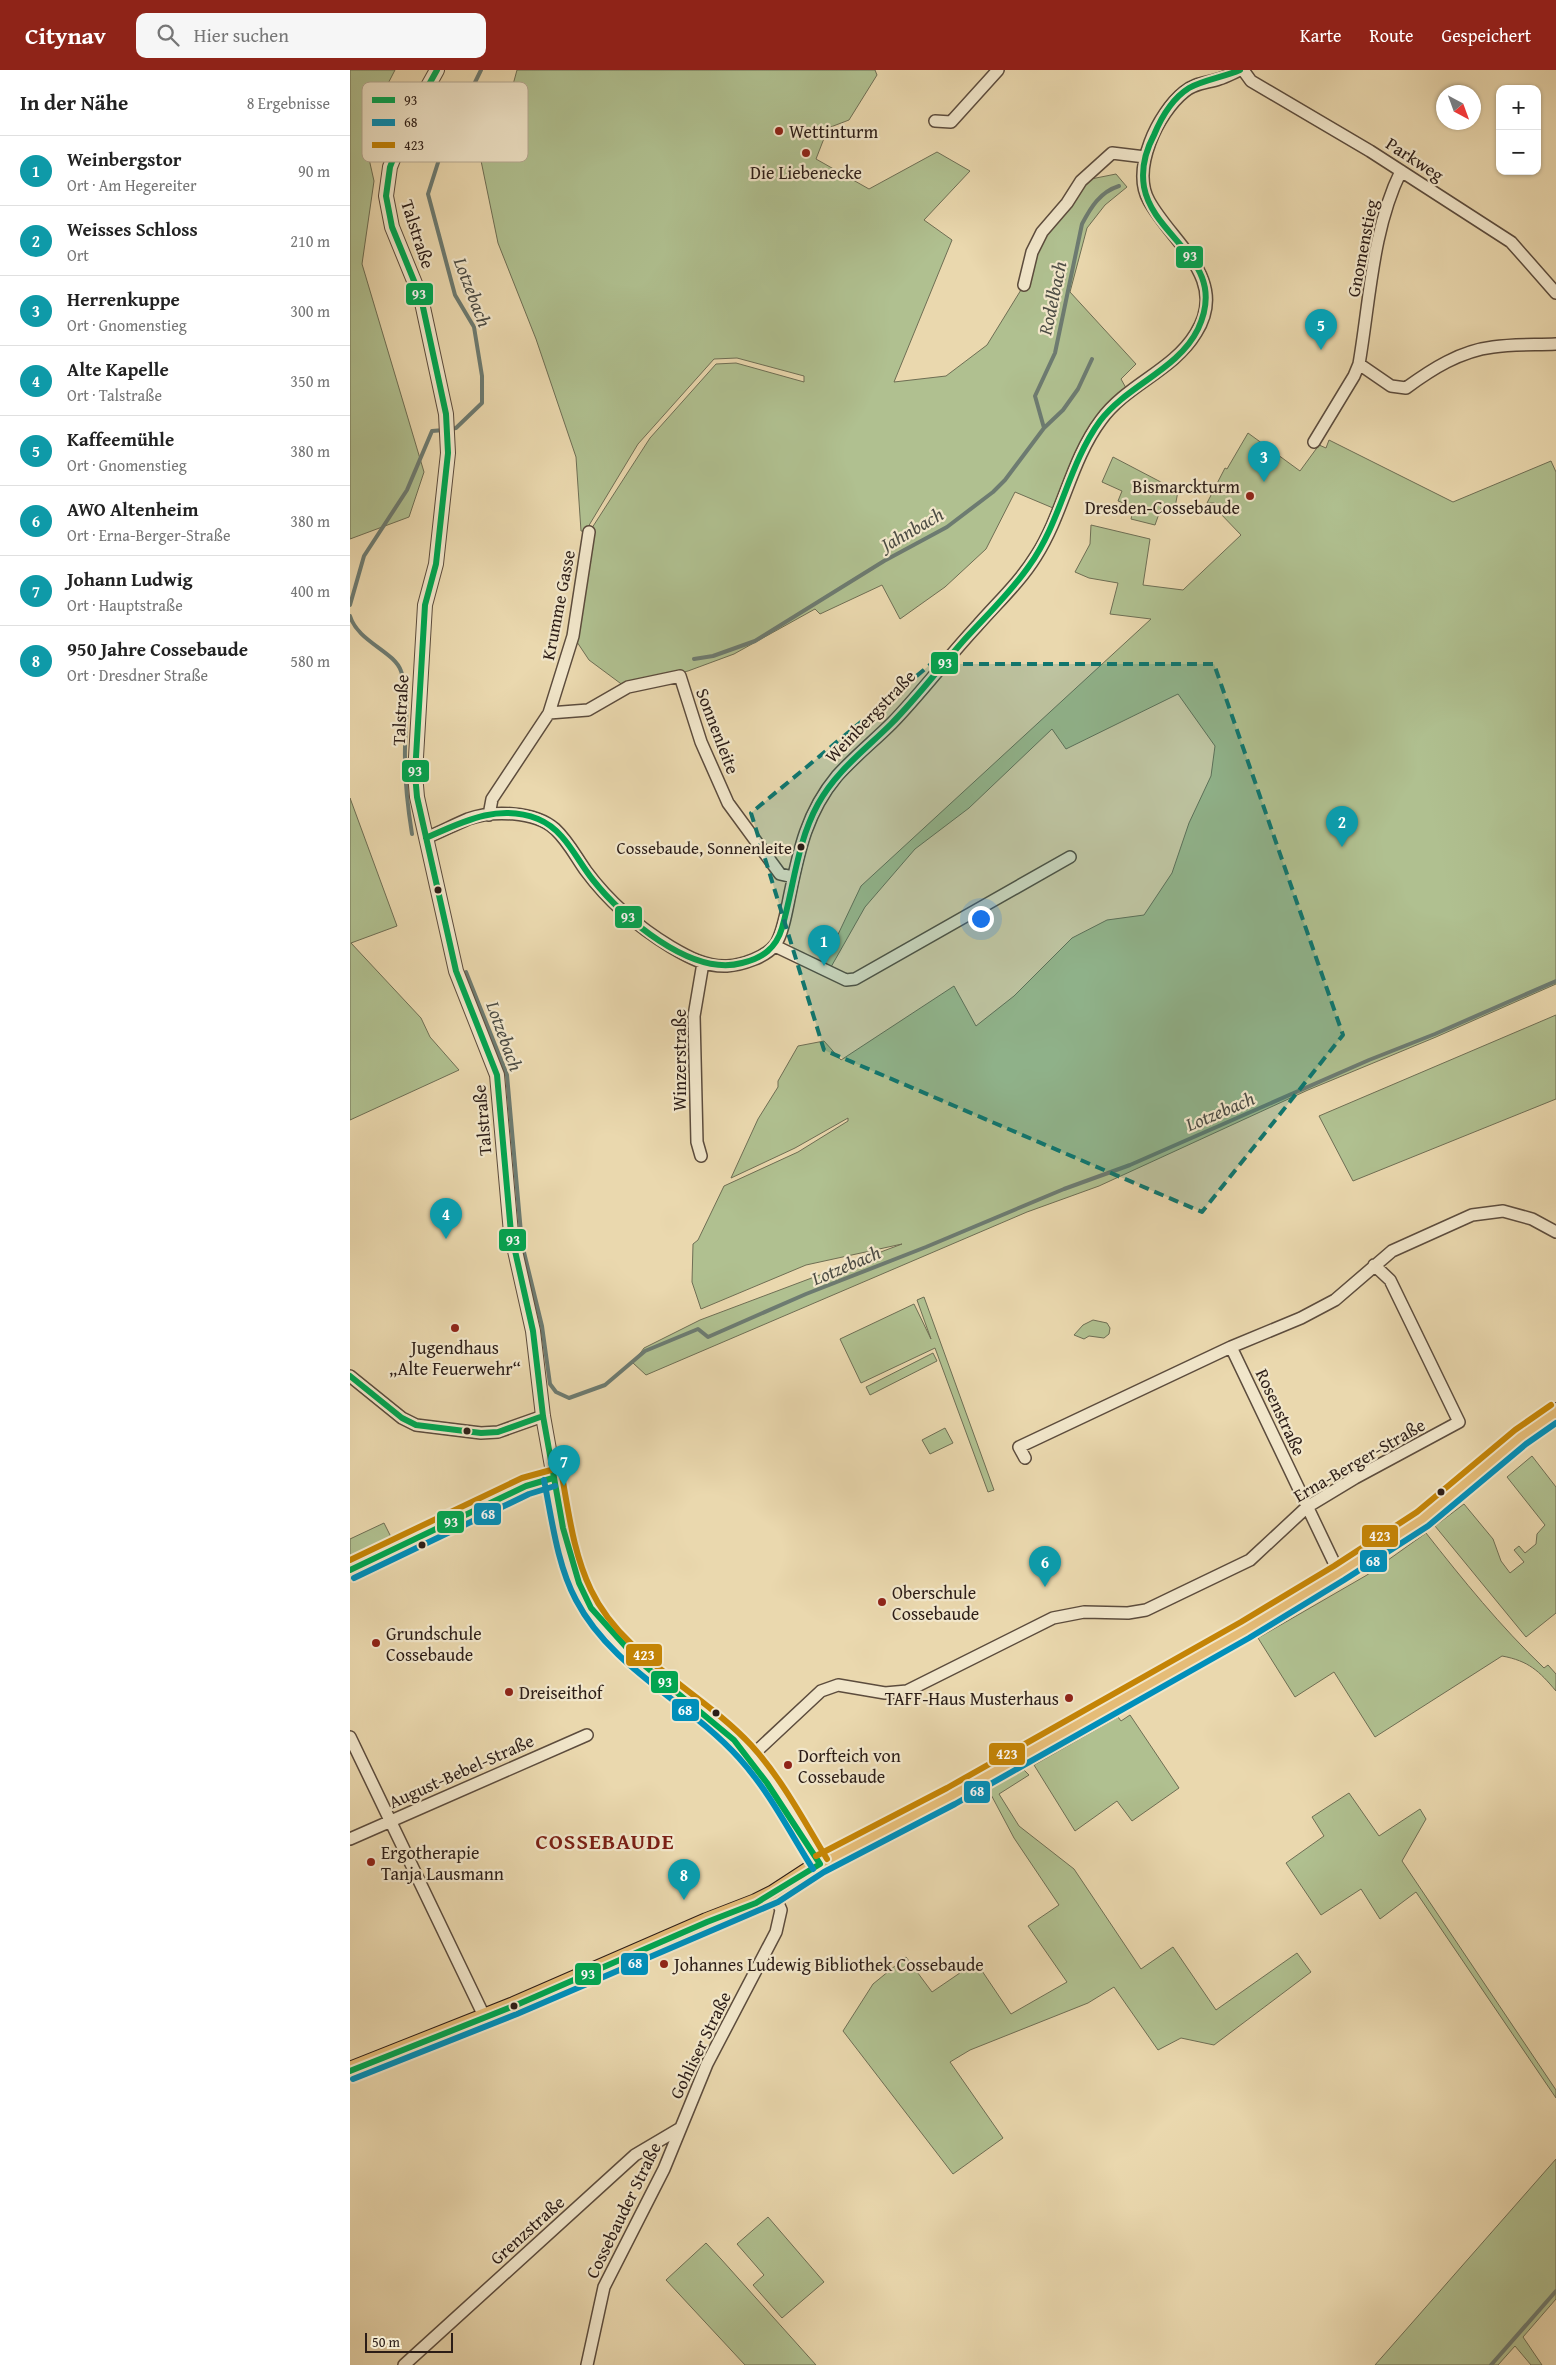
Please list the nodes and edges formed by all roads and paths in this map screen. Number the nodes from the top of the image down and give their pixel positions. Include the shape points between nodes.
1 (437, 70) edge
2 (998, 70) edge
3 (1241, 70) edge
4 (430, 82) edge
5 (934, 121) dead end
6 (1145, 157) junction
7 (392, 162) edge
8 (1401, 171) junction
9 (1024, 285) dead end
10 (1556, 293) edge
11 (1556, 344) edge
12 (1359, 364) junction
13 (1314, 442) dead end
14 (590, 532) dead end
15 (549, 712) junction
16 (488, 815) junction
17 (426, 838) junction
18 (1070, 857) dead end
19 (793, 877) junction
20 (774, 946) junction
21 (703, 963) junction
22 (701, 1156) dead end
23 (1556, 1232) edge
24 (1374, 1266) junction
25 (1231, 1347) junction
26 (350, 1376) edge
27 (1556, 1412) edge
28 (543, 1420) junction
29 (1025, 1458) dead end
30 (553, 1478) junction
31 (1307, 1507) junction
32 (350, 1570) edge
33 (1339, 1573) junction
34 (587, 1735) dead end
35 (350, 1737) edge
36 (748, 1756) junction
37 (391, 1821) junction
38 (350, 1839) edge
39 (820, 1864) junction
40 (774, 1894) junction
41 (484, 2018) junction
42 (350, 2071) edge
43 (679, 2129) junction
44 (404, 2365) edge
45 (587, 2365) edge

1 - 4 street, Talstraße
2 - 5 street via 951,122
3 - 6 street, Weinbergstraße via 1184,91 1154,129
3 - 8 street, Parkweg via 1251,81
6 - 9 street via 1112,153 1081,181 1067,204 1042,232 1032,252
6 - 19 street, Weinbergstraße via 1144,182 1148,201 1204,281 1207,295 1205,313 1197,332 1166,367 1126,395 1101,420 1049,534 1021,577 892,723 835,779 806,827
7 - 17 street, Talstraße via 386,196 392,227 421,298 446,414 448,453 436,564 425,606 419,688 415,774
8 - 10 street, Parkweg via 1512,242
8 - 12 street, Gnomenstieg via 1392,188 1376,249
11 - 12 street via 1484,349 1451,359 1406,388 1391,386
12 - 13 street, Gnomenstieg
14 - 15 street, Krumme Gasse via 573,636
15 - 16 street, Krumme Gasse via 492,799
15 - 19 street, Sonnenleite via 588,710 628,687 680,676 701,742 728,803 780,874
16 - 17 street via 471,818
16 - 21 street via 542,819 564,838 593,879 623,912 664,943
17 - 28 street, Talstraße via 456,971 497,1075 510,1233 533,1331
18 - 20 street via 855,979 846,980
19 - 20 street, Weinbergstraße
20 - 21 street via 745,963 726,966
21 - 22 street, Winzerstraße via 694,1016 697,1142
23 - 24 street via 1532,1219 1504,1212 1472,1215 1392,1251
24 - 25 street via 1335,1300
24 - 31 street, Erna-Berger-Straße via 1390,1280 1459,1422
25 - 29 street via 1019,1447
25 - 31 street, Rosenstraße
26 - 28 street via 402,1418 423,1427 481,1433 498,1432
27 - 33 main road via 1422,1519
28 - 30 street, Talstraße
30 - 32 street via 526,1486
30 - 36 street, Talstraße via 579,1583 591,1608 645,1666 728,1734
31 - 33 street, Rosenstraße
31 - 36 street, Erna-Berger-Straße via 1250,1560 1146,1610 1084,1612 1053,1618 907,1691 885,1693 838,1685 821,1690
33 - 39 main road via 1245,1630 951,1796
34 - 37 street, August-Bebel-Straße
35 - 37 street
36 - 39 street, Talstraße
37 - 38 street, August-Bebel-Straße
37 - 41 street
39 - 40 main road
40 - 41 main road
40 - 43 street, Gohliser Straße via 781,1910 776,1932 707,2064
41 - 42 main road
43 - 44 street, Grenzstraße via 635,2155
43 - 45 street, Cossebauder Straße via 664,2169 604,2287

